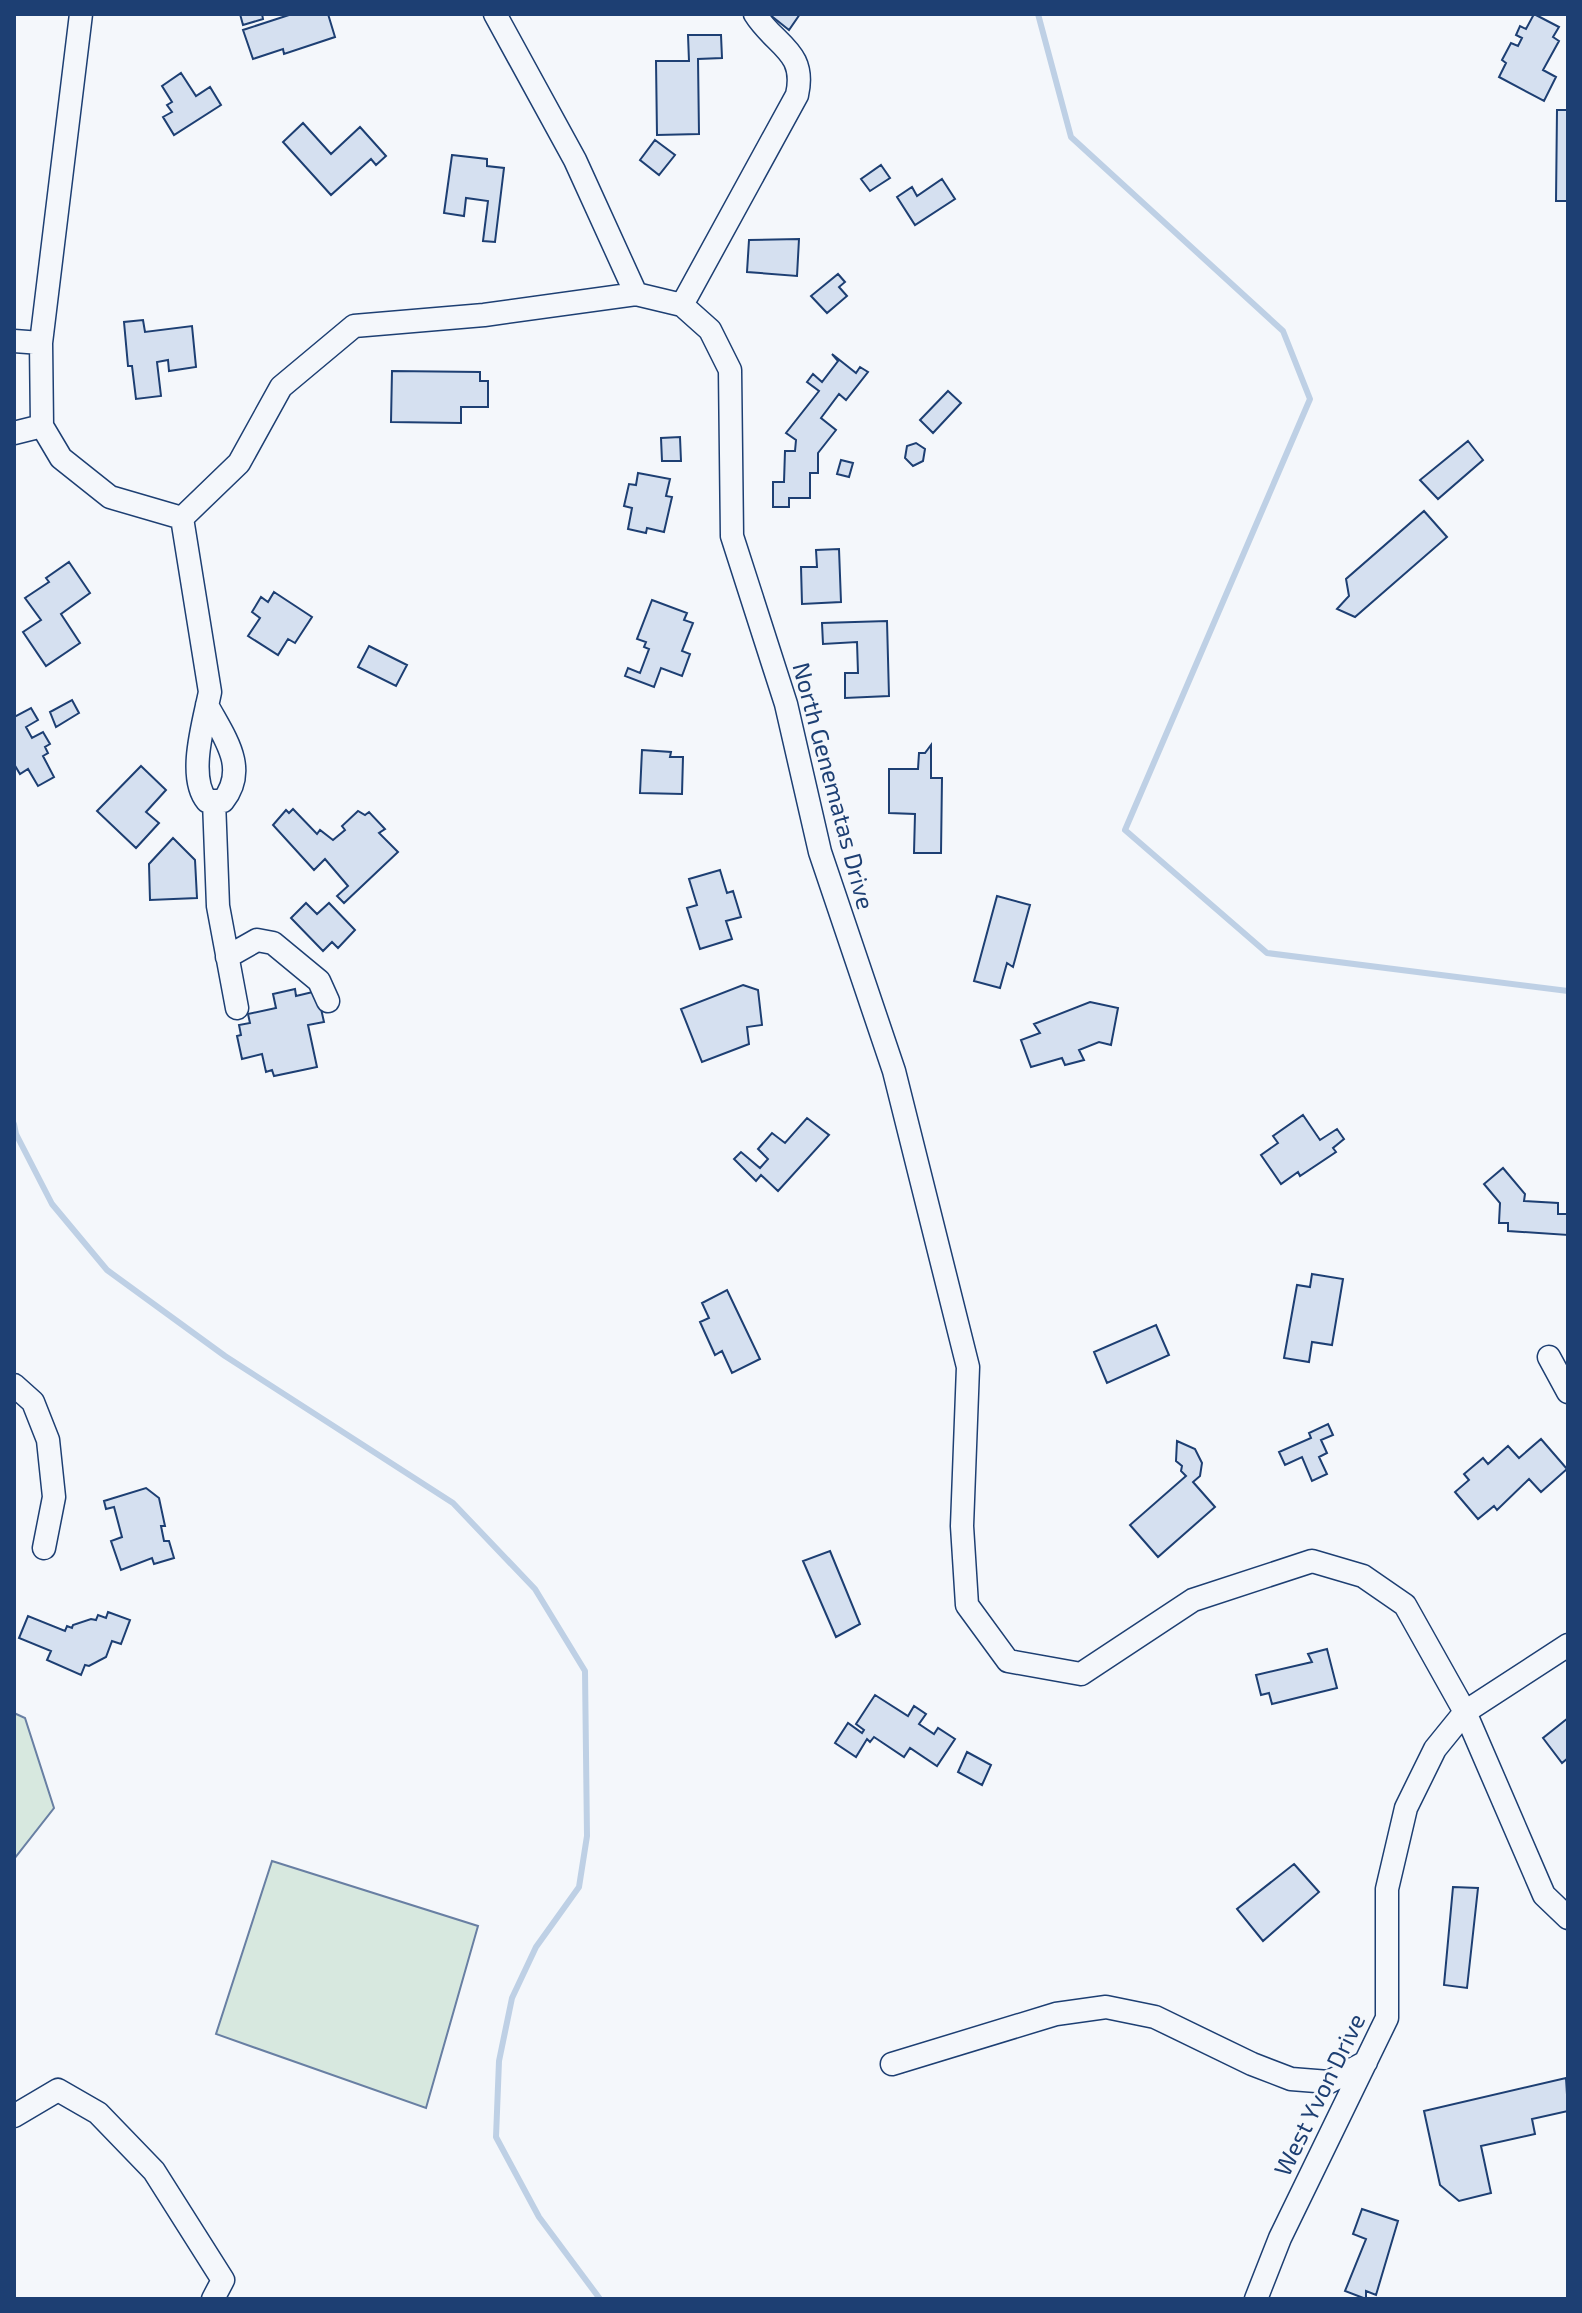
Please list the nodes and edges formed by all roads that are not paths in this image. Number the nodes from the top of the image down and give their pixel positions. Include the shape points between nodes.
1 (81, 14) edge
2 (495, 14) edge
3 (755, 14) edge
4 (636, 294) junction
5 (682, 305) junction
6 (14, 341) edge
7 (41, 343) junction
8 (42, 426) junction
9 (14, 433) edge
10 (182, 518) junction
11 (207, 705) junction
12 (214, 801) junction
13 (227, 957) junction
14 (328, 1001) dead end
15 (237, 1008) dead end
16 (1549, 1357) dead end
17 (14, 1385) edge
18 (1568, 1392) edge
19 (44, 1548) dead end
20 (1568, 1645) edge
21 (1465, 1712) junction
22 (1568, 1918) edge
23 (1366, 2062) junction
24 (892, 2064) dead end
25 (14, 2116) edge
26 (213, 2299) edge
27 (1256, 2299) edge

1 - 7 street
2 - 4 street via 575,160
3 - 5 street via 797,59 797,95
4 - 5 street, North Genematas Drive
4 - 10 street, North Genematas Drive via 354,326 281,387 239,463
5 - 21 street, North Genematas Drive via 710,330 730,370 732,536 786,704 820,852 894,1071 968,1367 962,1526 967,1605 1008,1661 1081,1674 1193,1600 1312,1561 1363,1576 1405,1605
6 - 7 street
7 - 8 street
8 - 9 street
8 - 10 street via 61,458 110,497
10 - 11 street via 210,692
11 - 12 street via 196,775 201,793
11 - 12 street via 235,760 233,789 223,801
12 - 13 street via 218,906
13 - 14 street via 257,940 273,943 319,981
13 - 15 street
16 - 18 street
17 - 19 street via 33,1402 48,1440 54,1497
20 - 21 street, West Yvon Drive
21 - 22 street, North Genematas Drive via 1544,1895
21 - 23 street, West Yvon Drive via 1435,1749 1406,1808 1387,1889 1387,2018
23 - 24 street via 1329,2082 1291,2079 1155,2017 1106,2007 1056,2014
23 - 27 street, West Yvon Drive
25 - 26 street via 58,2090 98,2113 154,2171 192,2228 223,2280

